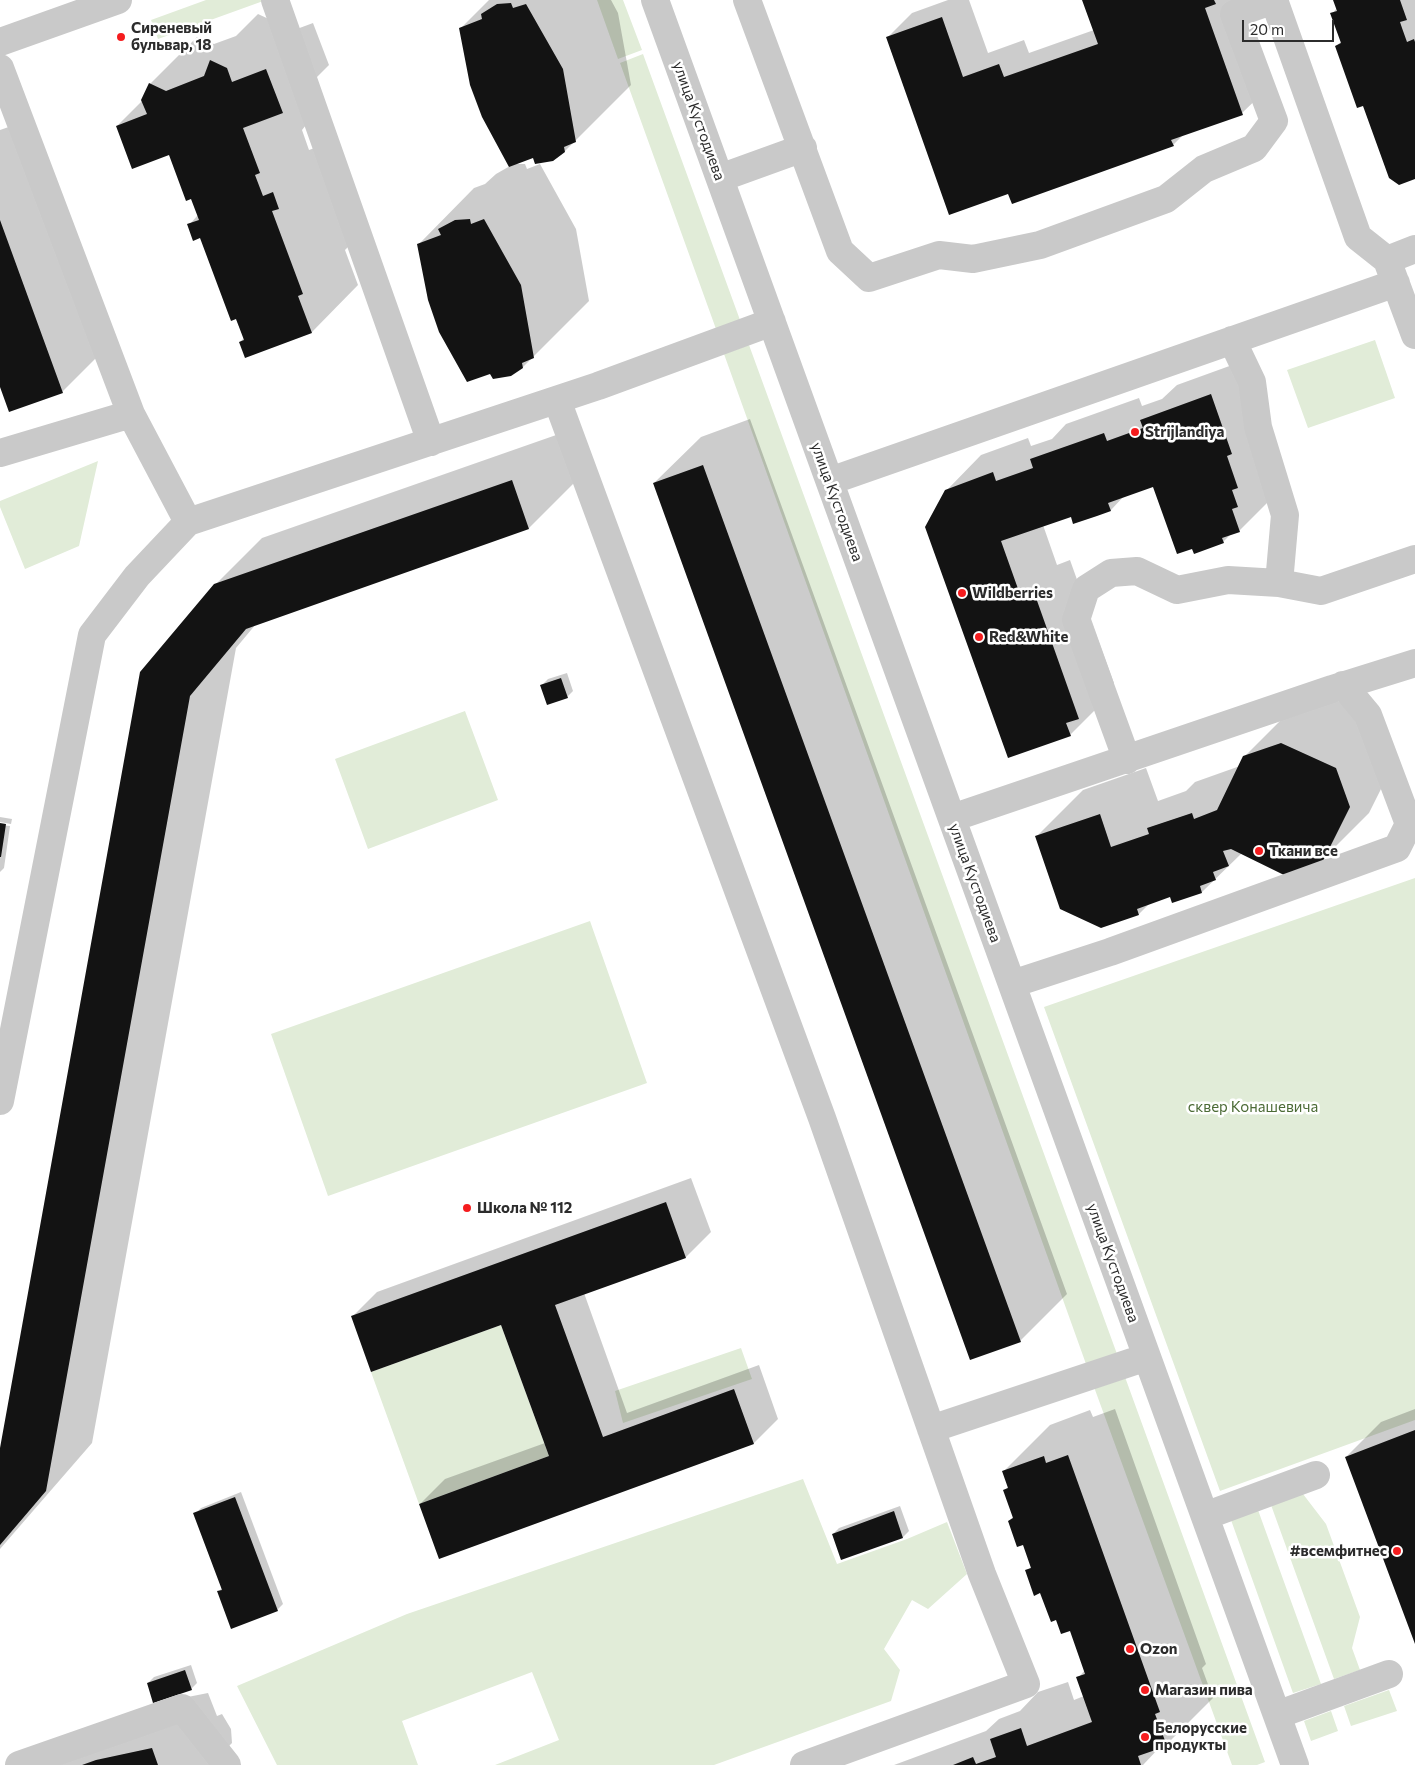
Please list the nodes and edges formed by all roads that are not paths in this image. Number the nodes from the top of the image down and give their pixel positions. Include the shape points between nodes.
1 (118, 0) edge
2 (275, 0) edge
3 (747, 0) edge
4 (1274, 0) edge
5 (660, 1) edge
6 (0, 42) edge
7 (0, 68) edge
8 (803, 148) junction
9 (720, 178) junction
10 (1415, 249) edge
11 (1391, 271) junction
12 (772, 322) junction
13 (1415, 335) edge
14 (1232, 340) junction
15 (557, 400) junction
16 (131, 414) junction
17 (431, 442) junction
18 (0, 453) edge
19 (830, 481) junction
20 (188, 522) junction
21 (1415, 559) edge
22 (1279, 583) junction
23 (1415, 663) edge
24 (1343, 685) junction
25 (1127, 760) junction
26 (952, 818) junction
27 (1012, 984) junction
28 (0, 1101) edge
29 (1147, 1357) junction
30 (931, 1429) junction
31 (1316, 1475) dead end
32 (1205, 1516) junction
33 (1388, 1674) dead end
34 (1277, 1715) junction
35 (864, 1755) edge
36 (19, 1765) edge
37 (227, 1765) edge
38 (804, 1765) edge
39 (1295, 1765) edge

1 - 6 street
2 - 17 street
3 - 8 street
4 - 8 street via 1234,14 1274,121 1254,148 1204,169 1166,199 1040,245 973,259 939,255 868,278 840,251
4 - 11 street via 1358,237
5 - 9 street, улица Кустодиева
7 - 16 street
8 - 9 street
9 - 12 street, улица Кустодиева
10 - 11 street
11 - 13 street
11 - 14 street
12 - 15 street
12 - 19 street, улица Кустодиева
14 - 19 street
14 - 22 street via 1252,382 1258,427 1286,515
15 - 17 street
15 - 30 street via 815,1100
16 - 18 street
16 - 20 street
17 - 20 street
19 - 26 street, улица Кустодиева
20 - 28 street via 137,576 92,635
21 - 22 street via 1321,591
22 - 25 street via 1228,580 1176,590 1137,571 1111,573 1086,589 1076,620
23 - 24 street
24 - 25 street
24 - 27 street via 1368,715 1409,824 1398,848
25 - 26 street
26 - 27 street, улица Кустодиева
27 - 29 street, улица Кустодиева
29 - 30 street
29 - 32 street, улица Кустодиева
30 - 35 street via 982,1574 1026,1684
31 - 32 street
32 - 34 street, улица Кустодиева
33 - 34 street
34 - 39 street, улица Кустодиева
35 - 38 street
36 - 37 street via 182,1708

